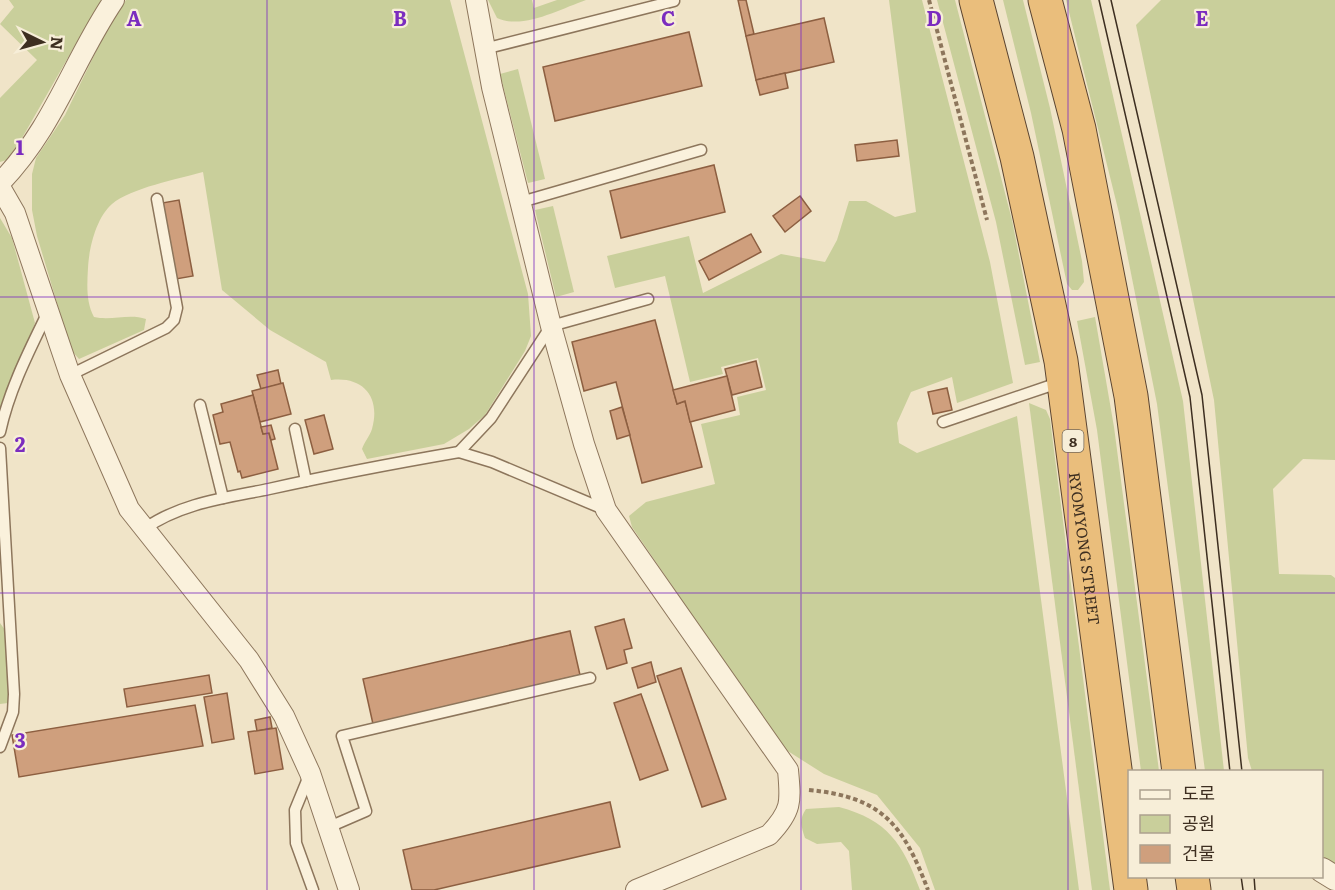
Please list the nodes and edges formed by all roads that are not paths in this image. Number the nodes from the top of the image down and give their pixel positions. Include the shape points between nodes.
1 (114, 0) edge
2 (476, 0) edge
3 (976, 0) edge
4 (1045, 0) edge
5 (674, 2) dead end
6 (484, 49) junction
7 (701, 150) dead end
8 (0, 185) edge
9 (157, 199) dead end
10 (521, 202) junction
11 (648, 299) dead end
12 (48, 312) junction
13 (551, 326) junction
14 (70, 375) junction
15 (1064, 381) junction
16 (200, 405) dead end
17 (943, 422) dead end
18 (295, 429) dead end
19 (0, 432) edge
20 (0, 448) edge
21 (459, 452) junction
22 (306, 481) junction
23 (223, 498) junction
24 (606, 510) junction
25 (144, 530) junction
26 (590, 678) dead end
27 (0, 747) edge
28 (1179, 770) edge
29 (310, 773) junction
30 (328, 827) junction
31 (1128, 867) edge
32 (312, 890) edge
33 (349, 890) edge
34 (636, 890) edge

1 - 8 street via 55,110
2 - 6 street
3 - 15 highway, RYOMYONG STREET / 8 via 1017,157
4 - 28 highway via 1079,129 1131,396
5 - 6 lane
6 - 10 street
7 - 10 lane
8 - 12 street via 15,213
9 - 14 lane via 177,308 174,320 166,328
10 - 13 street
11 - 13 lane
12 - 14 street
12 - 19 lane via 27,353
13 - 21 lane via 491,418
13 - 24 street
14 - 25 street via 129,509
15 - 17 lane
15 - 31 highway, RYOMYONG STREET / 8
16 - 23 lane
18 - 22 lane
20 - 27 lane via 14,694 13,712
21 - 22 lane
21 - 24 lane
22 - 23 lane
23 - 25 lane via 179,509
24 - 34 street via 788,770 791,799 785,818 769,835
25 - 29 street via 249,660 284,716
26 - 30 lane via 342,736 366,811
29 - 30 street
29 - 32 lane via 295,810 296,843
30 - 33 street

